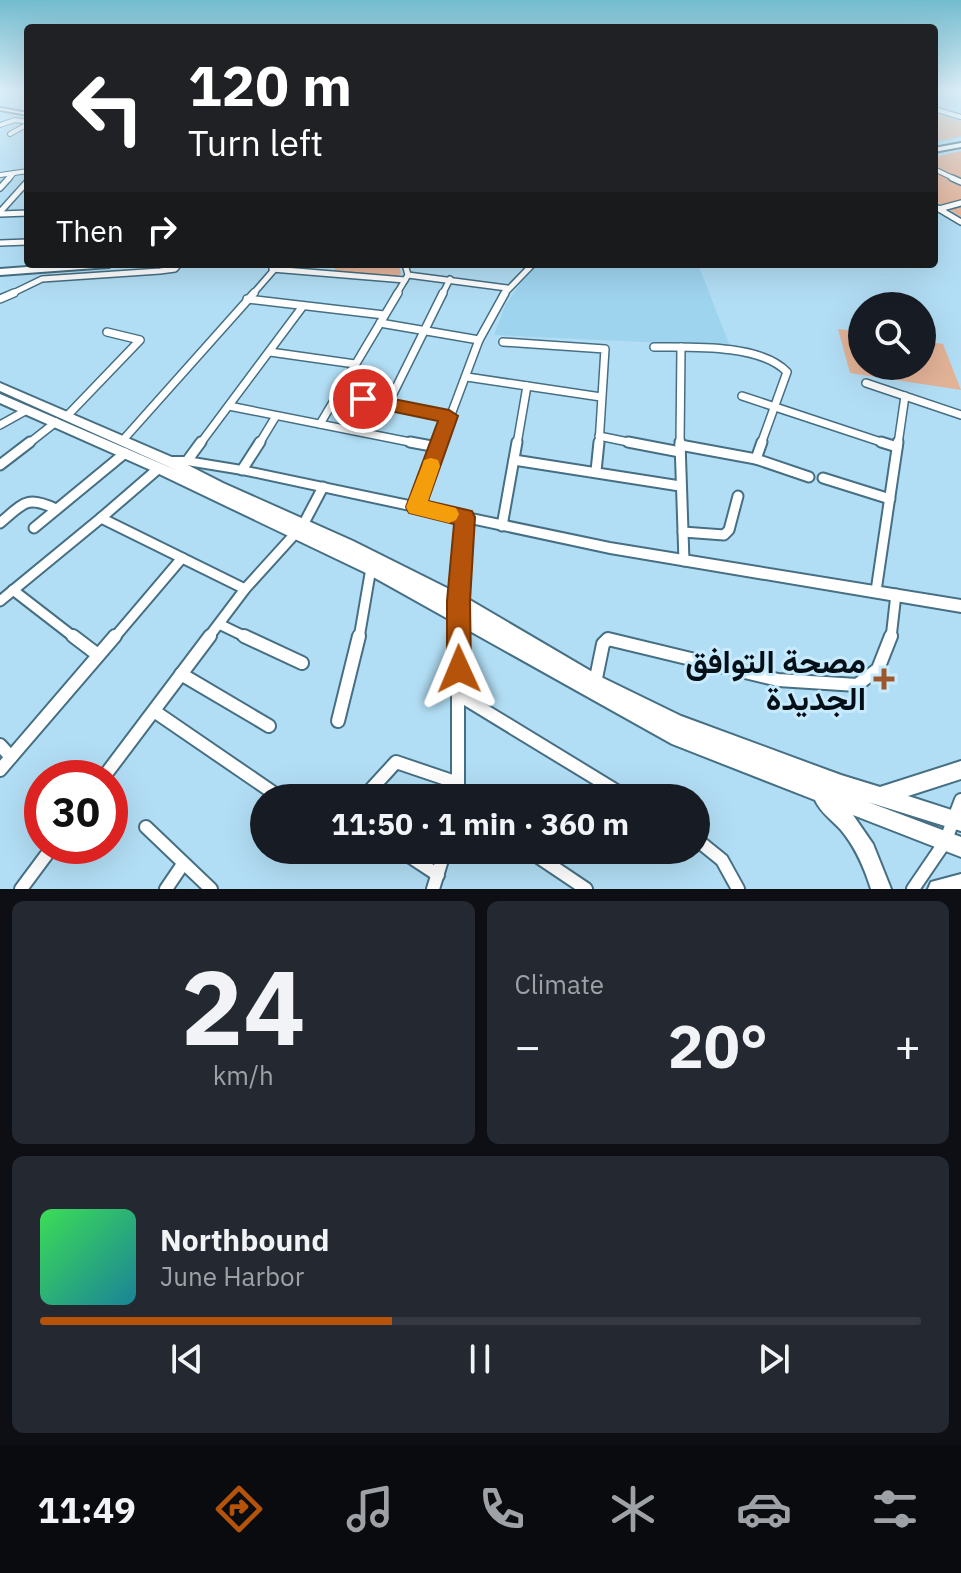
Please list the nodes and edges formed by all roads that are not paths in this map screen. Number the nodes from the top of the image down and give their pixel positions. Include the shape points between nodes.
1 (961, 143) edge
2 (938, 147) edge
3 (938, 171) edge
4 (24, 172) edge
5 (14, 173) junction
6 (0, 175) edge
7 (961, 182) edge
8 (24, 186) edge
9 (0, 188) edge
10 (961, 203) edge
11 (938, 207) edge
12 (938, 208) edge
13 (0, 213) edge
14 (24, 213) edge
15 (961, 222) edge
16 (24, 242) edge
17 (0, 243) edge
18 (24, 266) edge
19 (24, 268) edge
20 (176, 268) edge
21 (274, 268) edge
22 (287, 268) edge
23 (405, 268) edge
24 (529, 268) edge
25 (0, 269) edge
26 (406, 278) junction
27 (450, 279) junction
28 (507, 288) junction
29 (0, 299) edge
30 (247, 299) junction
31 (303, 306) junction
32 (384, 315) junction
33 (380, 323) junction
34 (425, 331) junction
35 (107, 332) dead end
36 (479, 340) junction
37 (503, 342) dead end
38 (654, 347) dead end
39 (681, 347) junction
40 (270, 352) junction
41 (355, 364) junction
42 (467, 377) junction
43 (866, 383) dead end
44 (527, 386) junction
45 (0, 387) edge
46 (337, 395) junction
47 (742, 396) dead end
48 (905, 396) junction
49 (601, 397) junction
50 (0, 398) edge
51 (388, 404) junction
52 (229, 406) junction
53 (773, 406) junction
54 (27, 410) junction
55 (961, 415) edge
56 (276, 416) junction
57 (449, 416) junction
58 (62, 419) junction
59 (320, 424) junction
60 (0, 425) edge
61 (599, 436) junction
62 (124, 447) junction
63 (437, 447) junction
64 (897, 447) junction
65 (680, 449) junction
66 (756, 459) junction
67 (514, 460) junction
68 (187, 461) junction
69 (0, 465) edge
70 (164, 465) junction
71 (242, 470) junction
72 (596, 471) junction
73 (809, 477) dead end
74 (823, 478) dead end
75 (680, 486) junction
76 (323, 487) junction
77 (738, 496) dead end
78 (890, 499) junction
79 (416, 507) junction
80 (56, 509) junction
81 (465, 517) junction
82 (101, 518) junction
83 (0, 523) edge
84 (502, 526) junction
85 (34, 528) dead end
86 (307, 532) junction
87 (683, 532) junction
88 (182, 558) junction
89 (684, 561) junction
90 (371, 568) junction
91 (245, 589) junction
92 (13, 590) junction
93 (876, 591) junction
94 (896, 594) junction
95 (0, 601) edge
96 (959, 606) edge
97 (458, 609) junction
98 (219, 624) junction
99 (98, 655) junction
100 (302, 663) dead end
101 (181, 674) junction
102 (595, 683) junction
103 (459, 695) junction
104 (154, 711) junction
105 (338, 721) dead end
106 (269, 726) dead end
107 (0, 745) edge
108 (11, 757) junction
109 (117, 760) edge
110 (0, 770) edge
111 (961, 770) edge
112 (458, 783) joint
113 (261, 784) edge
114 (376, 784) edge
115 (605, 784) edge
116 (816, 793) junction
117 (879, 796) junction
118 (961, 800) edge
119 (958, 821) edge
120 (146, 827) dead end
121 (953, 845) edge
122 (710, 848) edge
123 (40, 864) edge
124 (183, 864) junction
125 (416, 864) edge
126 (549, 864) edge
127 (436, 882) edge
128 (961, 884) edge
129 (21, 889) edge
130 (166, 889) edge
131 (211, 889) edge
132 (586, 889) edge
133 (738, 889) edge
134 (881, 889) edge
135 (913, 889) edge
136 (938, 889) edge

1 - 2 highway
3 - 7 street
4 - 5 street
5 - 6 street
5 - 9 street
8 - 13 street
10 - 11 street
12 - 15 street
13 - 14 street
16 - 17 street
18 - 25 highway
19 - 25 highway
20 - 29 street via 42,279
21 - 30 street
22 - 26 street
23 - 26 street
24 - 28 street
26 - 27 street
26 - 32 street
27 - 28 street
27 - 34 street
28 - 36 street
30 - 31 street
30 - 62 street
31 - 32 street
31 - 40 street
32 - 33 street
33 - 34 street
33 - 41 street
34 - 36 street
34 - 51 street
35 - 58 street via 140,340
36 - 42 street
37 - 49 street via 605,349
38 - 39 street
39 - 53 street via 780,363 787,372
39 - 65 street
40 - 41 street
40 - 52 street
41 - 46 street
42 - 44 street
42 - 57 street
43 - 48 street
44 - 49 street
44 - 67 street
45 - 58 main road
46 - 51 street
46 - 59 street
47 - 53 street
48 - 55 street
48 - 64 street
49 - 61 street
50 - 54 main road
51 - 57 street
52 - 56 street
52 - 68 street
53 - 64 street
53 - 66 street
54 - 58 main road
54 - 60 street
56 - 59 street
56 - 71 street
57 - 63 street
58 - 62 main road
58 - 69 street
59 - 63 street
61 - 65 street
61 - 72 street
62 - 70 main road
62 - 80 street
63 - 79 street
64 - 78 street
65 - 66 street
65 - 75 street
66 - 73 street
67 - 72 street
67 - 84 street
68 - 70 street
68 - 71 street
70 - 82 street
70 - 86 main road
71 - 76 street
72 - 75 street
74 - 78 street
75 - 87 street
76 - 79 street
76 - 86 street
77 - 87 street via 724,535
78 - 93 street
79 - 81 street
80 - 83 street via 35,499
80 - 85 street
81 - 84 street
81 - 97 street
82 - 88 street
82 - 92 street
84 - 89 street
86 - 90 main road
86 - 91 street
86 - 97 main road
87 - 89 street
88 - 91 street
88 - 99 street
89 - 93 street
90 - 97 main road
90 - 105 street
91 - 98 street
92 - 95 street
92 - 99 street
93 - 94 street
94 - 96 street
94 - 102 street via 893,630 882,664 857,685 778,680 608,639
97 - 102 main road
97 - 103 street
97 - 116 main road via 678,738
98 - 100 street
98 - 101 street
99 - 108 street
101 - 104 street
101 - 106 street
102 - 117 main road via 703,733
103 - 112 street
103 - 115 street
104 - 109 street
104 - 113 street
107 - 108 street
108 - 110 street
111 - 117 main road
112 - 114 street via 396,762
116 - 121 main road
116 - 134 main road via 858,833
117 - 119 main road
118 - 119 street
119 - 121 street
120 - 124 street
121 - 135 street
122 - 133 street via 730,870
123 - 129 street
124 - 130 street
124 - 131 street
125 - 127 street
126 - 132 street
128 - 136 main road

